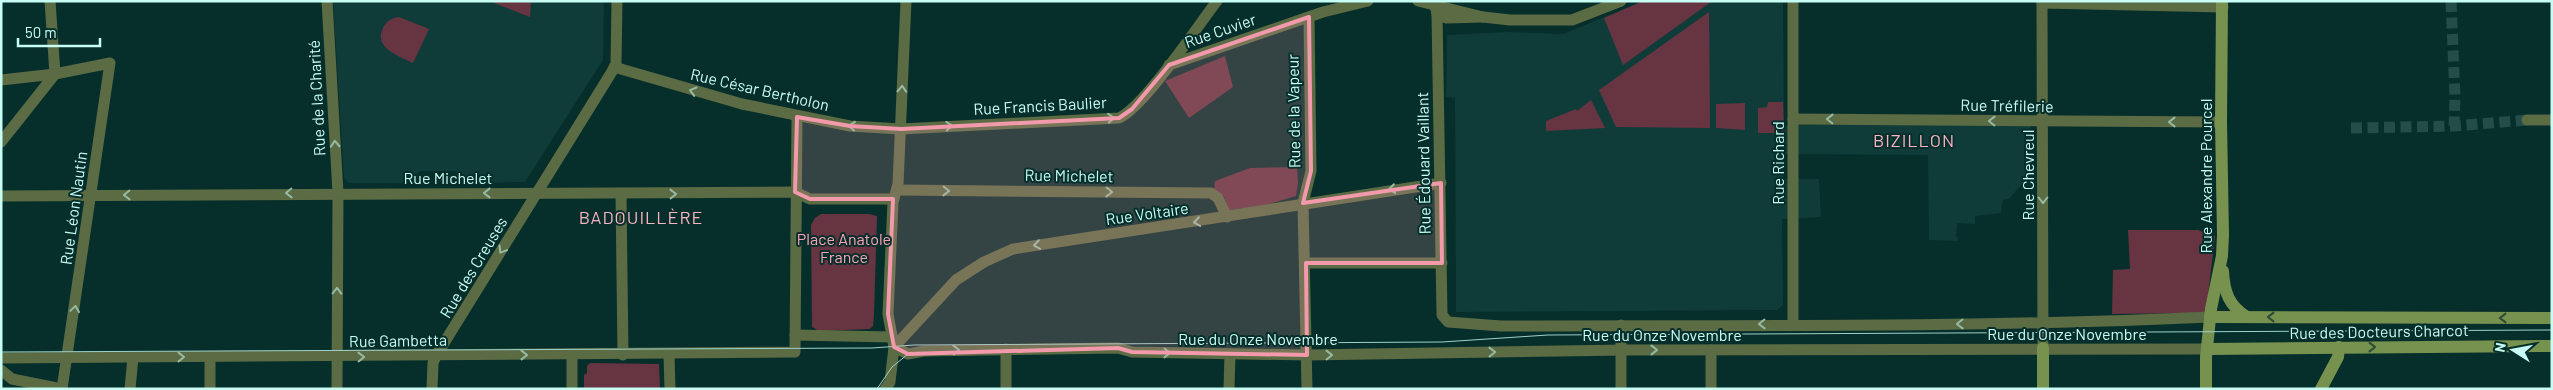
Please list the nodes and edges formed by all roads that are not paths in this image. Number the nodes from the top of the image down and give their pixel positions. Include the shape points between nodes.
1 (50, 1) edge
2 (327, 1) edge
3 (617, 1) edge
4 (906, 1) edge
5 (1217, 1) edge
6 (1368, 1) edge
7 (1418, 1) edge
8 (1621, 1) edge
9 (1793, 1) edge
10 (2042, 2) edge
11 (2222, 4) edge
12 (1435, 6) edge
13 (1309, 17) junction
14 (616, 65) junction
15 (1169, 65) junction
16 (55, 74) junction
17 (1, 80) edge
18 (797, 116) junction
19 (1793, 119) junction
20 (2527, 120) tunnel mouth
21 (2552, 120) edge
22 (2042, 122) junction
23 (2221, 122) junction
24 (900, 129) junction
25 (1, 142) edge
26 (1440, 183) junction
27 (795, 192) junction
28 (338, 193) junction
29 (536, 193) junction
30 (621, 194) junction
31 (896, 195) junction
32 (1, 196) edge
33 (92, 196) junction
34 (1303, 203) junction
35 (1227, 218) junction
36 (2222, 256) junction
37 (1306, 263) junction
38 (1442, 263) junction
39 (2210, 317) junction
40 (2247, 317) junction
41 (2552, 318) edge
42 (1448, 322) joint
43 (2044, 322) junction
44 (1793, 324) junction
45 (1621, 325) junction
46 (795, 335) junction
47 (892, 342) junction
48 (2552, 346) edge
49 (2339, 347) junction
50 (2043, 348) junction
51 (1006, 349) junction
52 (2207, 349) junction
53 (1621, 350) junction
54 (1711, 350) junction
55 (669, 354) junction
56 (1230, 354) junction
57 (572, 355) junction
58 (623, 355) junction
59 (1307, 355) junction
60 (436, 356) junction
61 (133, 357) junction
62 (210, 357) junction
63 (337, 357) junction
64 (1, 358) edge
65 (67, 358) junction
66 (1, 370) edge
67 (11, 384) edge
68 (62, 389) edge
69 (130, 389) edge
70 (210, 389) edge
71 (337, 389) edge
72 (432, 389) edge
73 (572, 389) edge
74 (670, 389) edge
75 (885, 389) edge
76 (1006, 389) edge
77 (1229, 389) edge
78 (1307, 389) edge
79 (1621, 389) edge
80 (1711, 389) edge
81 (2043, 389) edge
82 (2206, 389) edge
83 (2321, 389) edge

1 - 16 street
28 -> 2 street, Rue de la Charité
3 - 14 street
24 -> 4 street
5 - 15 street, Rue Francis Baulier
6 - 13 street, Rue Cuvier
7 - 12 street
8 - 12 street via 1572,20 1510,20
9 - 19 street, Rue Richard
10 - 11 street
10 - 22 street, Rue Chevreul
11 - 23 main road, Rue Alexandre Pourcel
12 - 26 street, Rue Édouard Vaillant
13 - 15 street, Rue Cuvier
13 - 34 street, Rue de la Vapeur via 1311,171
18 -> 14 street, Rue César Bertholon via 742,104
14 - 29 street, Rue des Creuses
24 -> 15 street, Rue Francis Baulier via 1119,118 1132,109
16 - 17 street
16 - 25 street
16 - 33 street, Rue Léon Nautin via 110,63
24 -> 18 street, Rue César Bertholon via 850,126
18 - 27 street
22 -> 19 street, Rue Tréfilerie
19 - 44 street, Rue Richard
20 - 21 street
23 -> 22 street, Rue Tréfilerie
22 -> 43 street, Rue Chevreul
23 - 36 main road, Rue Alexandre Pourcel
24 - 31 street
26 -> 34 street, Rue Voltaire
26 - 38 street, Rue Édouard Vaillant
30 -> 27 street, Rue Michelet
27 - 31 street, Rue Michelet via 810,199
27 - 46 street
29 -> 28 street, Rue Michelet
28 -> 33 street, Rue Michelet
63 -> 28 street, Rue de la Charité
29 - 30 street, Rue Michelet
29 -> 60 street, Rue des Creuses
30 - 58 street
31 -> 35 street, Rue Michelet via 1211,193 1218,198
31 - 47 street via 888,314
32 - 33 street, Rue Michelet
65 -> 33 street, Rue Léon Nautin
34 - 35 street, Rue Voltaire
34 - 37 street, Rue de la Vapeur
35 -> 47 street, Rue Voltaire via 1013,249 956,280
36 - 39 main road, Rue Alexandre Pourcel
36 - 40 main road via 2226,294 2237,311
37 - 38 street
37 - 59 street, Rue de la Vapeur
38 - 42 street, Rue Édouard Vaillant via 1442,315
39 - 40 main road, Rue des Docteurs Charcot
39 - 43 street, Rue du Onze Novembre
39 - 52 main road, Rue Alexandre Pourcel
41 -> 40 main road, Rue des Docteurs Charcot
42 - 45 street, Rue du Onze Novembre via 1501,326
43 -> 44 street, Rue du Onze Novembre
43 - 50 street, Rue Chevreul
44 -> 45 street, Rue du Onze Novembre
45 - 53 street
46 - 47 street
46 - 55 street, Rue Gambetta via 795,352
47 -> 51 street, Rue du Onze Novembre via 908,354
47 - 75 street via 890,382
49 -> 48 main road, Rue des Docteurs Charcot
49 - 52 main road, Rue des Docteurs Charcot
49 - 83 main road via 2338,356
50 - 52 street, Rue du Onze Novembre
50 - 54 street, Rue du Onze Novembre
50 - 81 main road
51 -> 56 street, Rue du Onze Novembre via 1118,348 1132,352
51 - 76 street
52 - 82 main road, Rue Alexandre Pourcel
53 -> 54 street, Rue du Onze Novembre
59 -> 53 street, Rue du Onze Novembre
53 - 79 street
54 - 80 street
55 - 58 street, Rue Gambetta
55 - 74 street
56 - 59 street, Rue du Onze Novembre
56 - 77 street
57 - 58 street, Rue Gambetta
60 -> 57 street, Rue Gambetta
57 - 73 street
59 - 78 street, Rue de la Vapeur
63 -> 60 street, Rue Gambetta
60 - 72 street
61 -> 62 street, Rue Gambetta
61 - 65 street, Rue Gambetta
61 - 69 street
62 - 63 street, Rue Gambetta
62 - 70 street
63 - 71 street, Rue de la Charité
64 - 65 street, Rue Gambetta
65 - 68 street, Rue Léon Nautin
66 - 67 street
67 - 68 street

